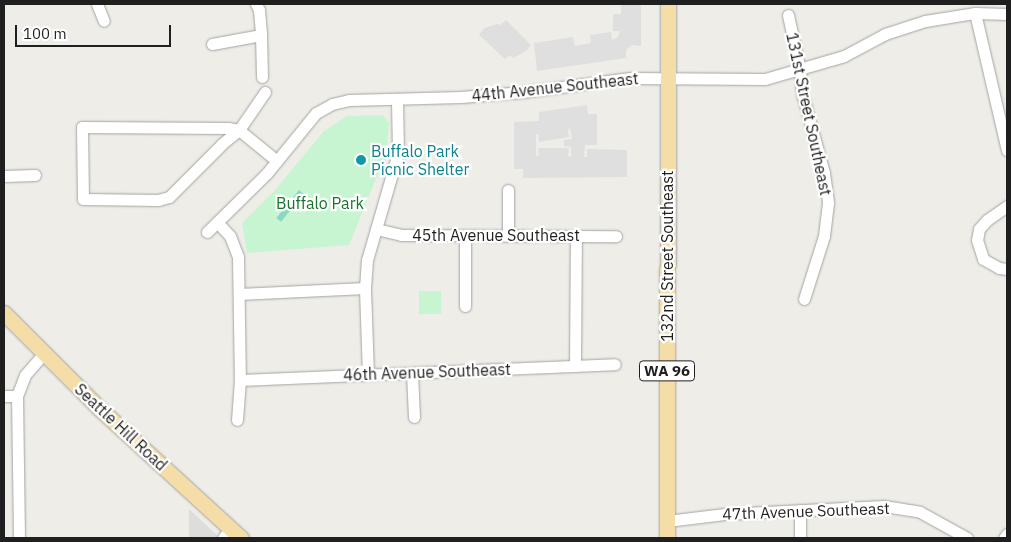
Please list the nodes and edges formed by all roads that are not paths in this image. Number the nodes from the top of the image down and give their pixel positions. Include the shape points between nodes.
1 (96, 4) edge
2 (256, 4) edge
3 (668, 4) edge
4 (975, 13) junction
5 (1007, 14) edge
6 (788, 15) dead end
7 (104, 22) dead end
8 (261, 35) junction
9 (212, 44) dead end
10 (800, 70) junction
11 (262, 77) dead end
12 (666, 79) junction
13 (266, 92) dead end
14 (397, 99) junction
15 (239, 130) junction
16 (1007, 150) edge
17 (277, 161) junction
18 (35, 175) dead end
19 (4, 176) edge
20 (508, 190) dead end
21 (1007, 206) edge
22 (217, 222) junction
23 (376, 229) junction
24 (207, 232) dead end
25 (465, 236) junction
26 (508, 236) junction
27 (576, 236) junction
28 (616, 236) dead end
29 (1007, 269) edge
30 (365, 288) junction
31 (239, 294) junction
32 (804, 299) dead end
33 (464, 306) dead end
34 (4, 313) edge
35 (43, 354) junction
36 (615, 364) dead end
37 (575, 366) junction
38 (412, 373) junction
39 (368, 375) junction
40 (240, 380) junction
41 (4, 396) edge
42 (17, 396) junction
43 (414, 417) dead end
44 (237, 420) dead end
45 (800, 510) junction
46 (667, 521) junction
47 (1007, 534) edge
48 (231, 535) edge
49 (19, 538) edge
50 (666, 538) edge
51 (800, 538) edge
52 (967, 538) edge
53 (1004, 538) edge

1 - 7 street
2 - 8 street
3 - 12 main road, 132nd Street Southeast / WA 96
4 - 5 street, 44th Avenue Southeast
4 - 10 street, 44th Avenue Southeast via 925,22 885,34 844,56
4 - 16 street
6 - 10 street, 131st Street Southeast
8 - 9 street
8 - 11 street
10 - 12 street, 44th Avenue Southeast via 765,79
10 - 32 street, 131st Street Southeast via 802,93 824,173 828,203 824,236
12 - 14 street, 44th Avenue Southeast via 630,78 523,92
12 - 46 main road, 132nd Street Southeast / WA 96
13 - 15 street
14 - 17 street, 44th Avenue Southeast via 349,100 332,104 316,113
14 - 23 street via 398,153
15 - 15 street via 82,127 83,199 169,198
15 - 17 street
17 - 22 street, 44th Avenue Southeast
18 - 19 street
20 - 26 street
21 - 29 street via 979,229 977,240 983,259
22 - 24 street, 44th Avenue Southeast
22 - 31 street via 230,236 238,257
23 - 25 street, 45th Avenue Southeast via 401,235
23 - 30 street via 367,260
25 - 26 street, 45th Avenue Southeast
25 - 33 street
26 - 27 street, 45th Avenue Southeast
27 - 28 street, 45th Avenue Southeast
27 - 37 street
30 - 31 street
30 - 39 street
31 - 40 street
34 - 35 main road, Seattle Hill Road
35 - 42 street via 25,374
35 - 48 main road, Seattle Hill Road
36 - 37 street, 46th Avenue Southeast
37 - 38 street, 46th Avenue Southeast
38 - 39 street, 46th Avenue Southeast
38 - 43 street
39 - 40 street, 46th Avenue Southeast
40 - 44 street
41 - 42 street
42 - 49 street
45 - 46 street, 47th Avenue Southeast
45 - 51 street
45 - 52 street, 47th Avenue Southeast via 884,506 920,512
46 - 50 main road, 132nd Street Southeast / WA 96
47 - 53 street

